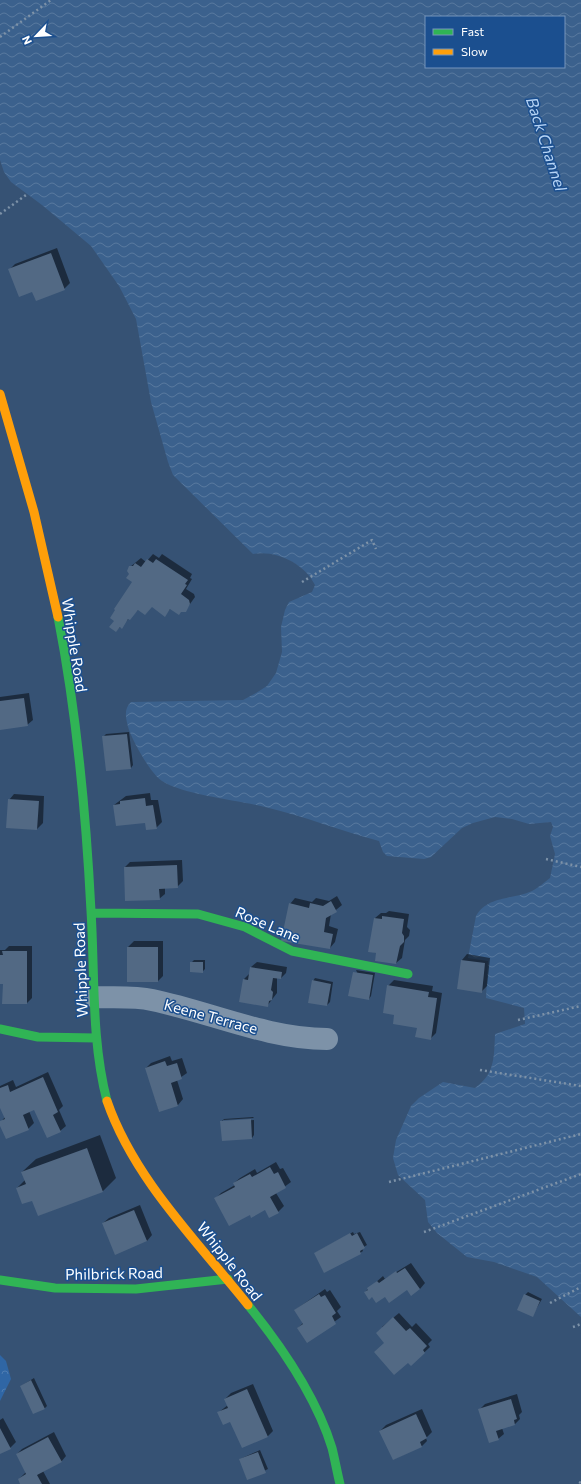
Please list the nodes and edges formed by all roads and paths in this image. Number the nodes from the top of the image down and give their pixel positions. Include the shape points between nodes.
1 (52, 0) edge
2 (0, 37) edge
3 (26, 195) dead end
4 (0, 214) edge
5 (0, 394) edge
6 (3, 414) edge
7 (376, 549) dead end
8 (302, 582) dead end
9 (546, 859) dead end
10 (581, 867) edge
11 (92, 913) junction
12 (408, 974) dead end
13 (95, 997) junction
14 (581, 1006) edge
15 (518, 1020) dead end
16 (0, 1028) edge
17 (96, 1038) junction
18 (327, 1039) dead end
19 (480, 1070) dead end
20 (581, 1086) edge
21 (581, 1134) edge
22 (581, 1174) edge
23 (389, 1182) dead end
24 (424, 1232) dead end
25 (228, 1279) junction
26 (0, 1280) edge
27 (581, 1287) edge
28 (550, 1303) dead end
29 (581, 1324) edge
30 (573, 1327) dead end
31 (340, 1484) edge

1 - 2 path
3 - 4 path
5 - 6 main road, Whipple Road
6 - 11 main road, Whipple Road via 34,510 61,634 80,772
7 - 8 path via 372,540
9 - 10 path
11 - 12 main road, Rose Lane via 198,914 250,929 292,951
11 - 13 main road, Whipple Road
13 - 17 main road, Whipple Road
13 - 18 street, Keene Terrace via 151,1000 263,1030 308,1039
14 - 15 path
16 - 17 main road via 38,1037
17 - 25 main road, Whipple Road via 105,1092 121,1135 147,1179
19 - 20 path
21 - 23 path
22 - 24 path
25 - 26 main road, Philbrick Road via 136,1289 55,1288
25 - 31 main road, Whipple Road via 297,1375 323,1426
27 - 28 path
29 - 30 path

